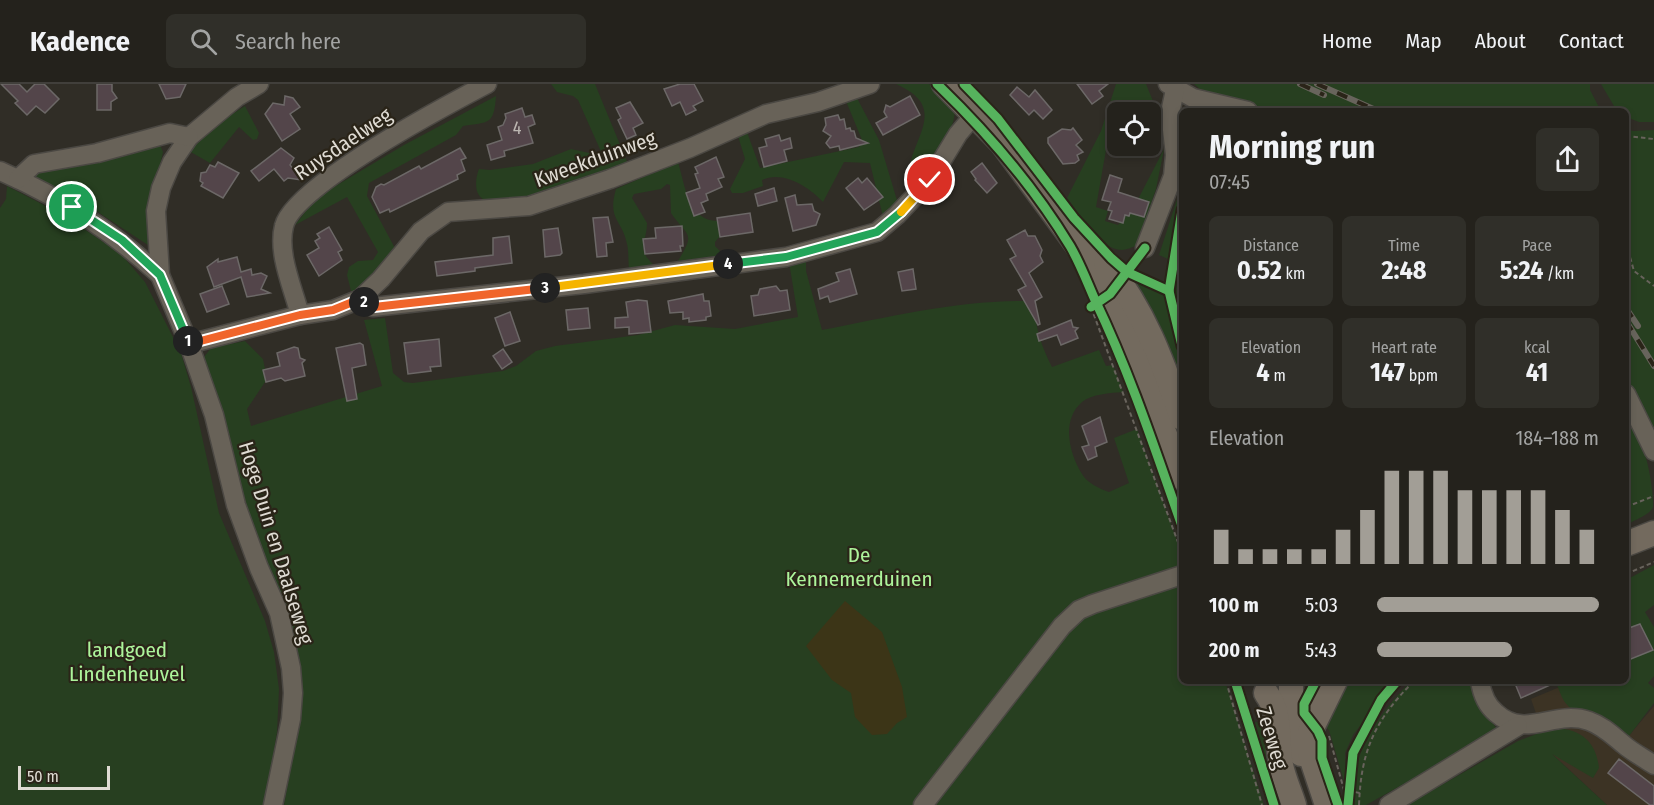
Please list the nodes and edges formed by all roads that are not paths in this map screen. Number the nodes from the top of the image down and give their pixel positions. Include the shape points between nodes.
1 (259, 84) edge
2 (487, 84) edge
3 (870, 84) edge
4 (944, 84) edge
5 (957, 84) edge
6 (1172, 87) edge
7 (1235, 108) edge
8 (975, 114) junction
9 (189, 137) junction
10 (0, 171) edge
11 (18, 179) junction
12 (1145, 248) dead end
13 (160, 275) junction
14 (360, 299) junction
15 (1104, 299) junction
16 (300, 315) junction
17 (189, 344) junction
18 (1179, 410) edge
19 (1631, 413) edge
20 (1654, 451) edge
21 (1173, 477) edge
22 (1654, 532) edge
23 (1629, 543) edge
24 (1179, 576) edge
25 (1294, 684) edge
26 (1334, 684) edge
27 (1481, 684) edge
28 (1257, 687) edge
29 (1518, 726) junction
30 (1654, 765) edge
31 (1341, 798) edge
32 (273, 805) edge
33 (923, 805) edge
34 (1294, 805) edge
35 (1318, 805) edge
36 (1389, 805) edge

1 - 9 street
2 - 16 street, Ruysdaelweg via 352,162 295,204 285,221 282,242
3 - 14 street, Kweekduinweg via 766,114 690,148 529,206 448,212 421,231
4 - 8 main road
5 - 15 main road via 1008,138
6 - 7 street via 1193,98
6 - 12 street via 1173,176
8 - 14 street via 930,180 877,232 786,257 584,284 374,307
8 - 15 main road via 1009,152 1086,257
9 - 11 street via 170,133 97,153 34,164
9 - 13 street via 168,171 156,211
10 - 11 street
11 - 13 street via 72,207 122,240
13 - 17 street, Hoge Duin en Daalseweg
14 - 16 street via 333,310
15 - 18 main road via 1156,346
15 - 21 main road
16 - 17 street
17 - 32 street, Hoge Duin en Daalseweg via 214,415 236,505 279,613 291,668 291,719
19 - 20 street
22 - 23 main road
24 - 33 street via 1079,610 1062,626
25 - 28 main road via 1280,693
25 - 35 main road, Zeeweg via 1290,694 1298,743
26 - 31 main road via 1310,754
27 - 29 street via 1488,706 1503,720
28 - 34 main road, Zeeweg via 1272,700 1278,720 1281,763
29 - 30 street via 1557,718 1589,721 1614,734
29 - 36 street

